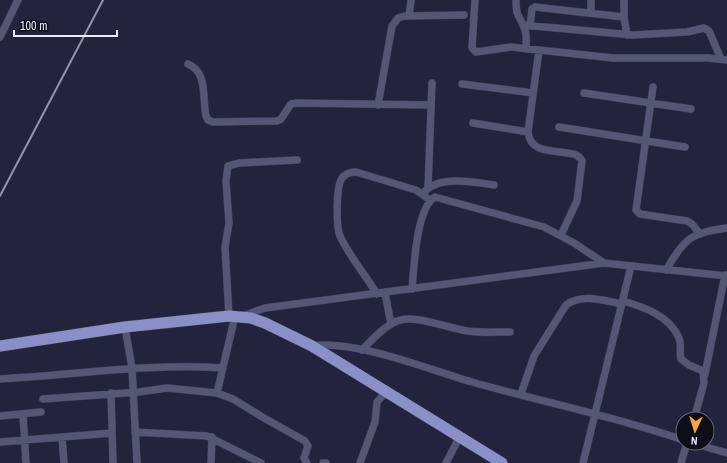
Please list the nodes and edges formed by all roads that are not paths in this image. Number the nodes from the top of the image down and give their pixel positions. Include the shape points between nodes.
1 (18, 0) edge
2 (411, 0) edge
3 (475, 0) edge
4 (516, 0) edge
5 (591, 0) edge
6 (624, 0) edge
7 (543, 4) edge
8 (591, 13) junction
9 (464, 15) dead end
10 (409, 16) junction
11 (624, 17) junction
12 (526, 26) junction
13 (627, 35) junction
14 (0, 37) edge
15 (526, 49) junction
16 (539, 50) junction
17 (724, 59) edge
18 (188, 64) dead end
19 (432, 83) dead end
20 (462, 84) dead end
21 (653, 87) dead end
22 (533, 93) junction
23 (584, 93) dead end
24 (651, 103) junction
25 (378, 105) junction
26 (432, 105) junction
27 (691, 110) dead end
28 (474, 123) dead end
29 (559, 127) dead end
30 (528, 132) junction
31 (645, 142) junction
32 (685, 148) dead end
33 (297, 160) dead end
34 (494, 185) dead end
35 (425, 191) junction
36 (430, 200) junction
37 (727, 228) edge
38 (700, 234) junction
39 (562, 236) junction
40 (604, 263) junction
41 (631, 266) junction
42 (666, 270) junction
43 (726, 275) edge
44 (412, 289) junction
45 (386, 293) junction
46 (377, 294) junction
47 (623, 303) junction
48 (235, 316) junction
49 (391, 324) junction
50 (125, 327) junction
51 (510, 332) dead end
52 (0, 346) edge
53 (312, 346) junction
54 (362, 350) junction
55 (132, 368) junction
56 (223, 368) junction
57 (705, 374) junction
58 (0, 379) edge
59 (134, 392) junction
60 (386, 392) junction
61 (111, 393) junction
62 (217, 394) junction
63 (521, 394) junction
64 (43, 399) dead end
65 (696, 411) edge
66 (41, 412) dead end
67 (23, 414) junction
68 (596, 414) junction
69 (0, 416) edge
70 (135, 432) junction
71 (112, 433) junction
72 (460, 436) junction
73 (62, 437) junction
74 (212, 437) junction
75 (675, 437) edge
76 (25, 440) junction
77 (0, 442) edge
78 (715, 450) edge
79 (685, 451) edge
80 (727, 453) edge
81 (26, 463) edge
82 (64, 463) edge
83 (113, 463) edge
84 (137, 463) edge
85 (211, 463) edge
86 (261, 463) edge
87 (307, 463) edge
88 (360, 463) edge
89 (446, 463) edge
90 (502, 463) edge
91 (583, 463) edge
92 (681, 463) edge

1 - 14 street
2 - 10 street
3 - 15 street via 473,51 480,53 511,47
4 - 12 street via 517,16
5 - 8 street
6 - 11 street
7 - 8 street
7 - 12 street via 532,10
8 - 11 street
9 - 10 street
10 - 25 street via 401,17 392,26
11 - 13 street
12 - 13 street
12 - 15 street
13 - 17 street via 687,32 704,28 710,33
15 - 16 street
16 - 17 street via 626,59
16 - 22 street
18 - 25 street via 197,70 201,77 206,116 213,122 277,121 291,104 296,103
19 - 26 street
20 - 22 street
21 - 24 street
22 - 30 street
23 - 24 street
24 - 27 street
24 - 31 street
25 - 26 street
26 - 35 street
28 - 30 street
29 - 31 street
30 - 39 street via 530,140 537,147 581,158 577,201
31 - 32 street
31 - 38 street via 636,210 640,214 687,221
33 - 48 street via 239,163 228,166 226,182 229,217 225,247
34 - 35 street via 450,182 434,185
35 - 36 street
35 - 46 street via 356,172 347,174 341,180 339,234
36 - 39 street via 435,197 464,204 536,224
36 - 44 street via 417,234
37 - 38 street
38 - 42 street via 682,244
39 - 40 street
40 - 41 street
40 - 44 street
41 - 42 street
41 - 47 street
42 - 43 street
43 - 57 street
44 - 45 street
45 - 46 street
45 - 49 street
46 - 48 street via 265,308
47 - 57 street via 644,307 663,319 679,339 681,359
47 - 63 street via 586,298 566,305 534,356
47 - 68 street
48 - 50 main road
48 - 53 main road via 265,323
48 - 56 street
49 - 51 street via 410,319 466,330
49 - 54 street
50 - 52 main road
50 - 55 street
53 - 54 street via 339,345
53 - 60 main road
54 - 63 street
55 - 56 street
55 - 58 street
55 - 59 street
56 - 62 street
57 - 65 street
59 - 61 street
59 - 62 street via 168,388
59 - 70 street
60 - 72 main road
60 - 88 street via 377,402 375,422
61 - 64 street
61 - 71 street
62 - 87 street via 233,399 305,441 308,446 304,458
63 - 68 street
66 - 67 street
67 - 69 street
67 - 76 street
68 - 75 street
68 - 91 street
70 - 74 street
70 - 84 street
71 - 73 street
71 - 83 street
72 - 89 street
72 - 90 main road
73 - 76 street
73 - 82 street
74 - 85 street
74 - 86 street
76 - 77 street
76 - 81 street
78 - 80 street
79 - 92 street

